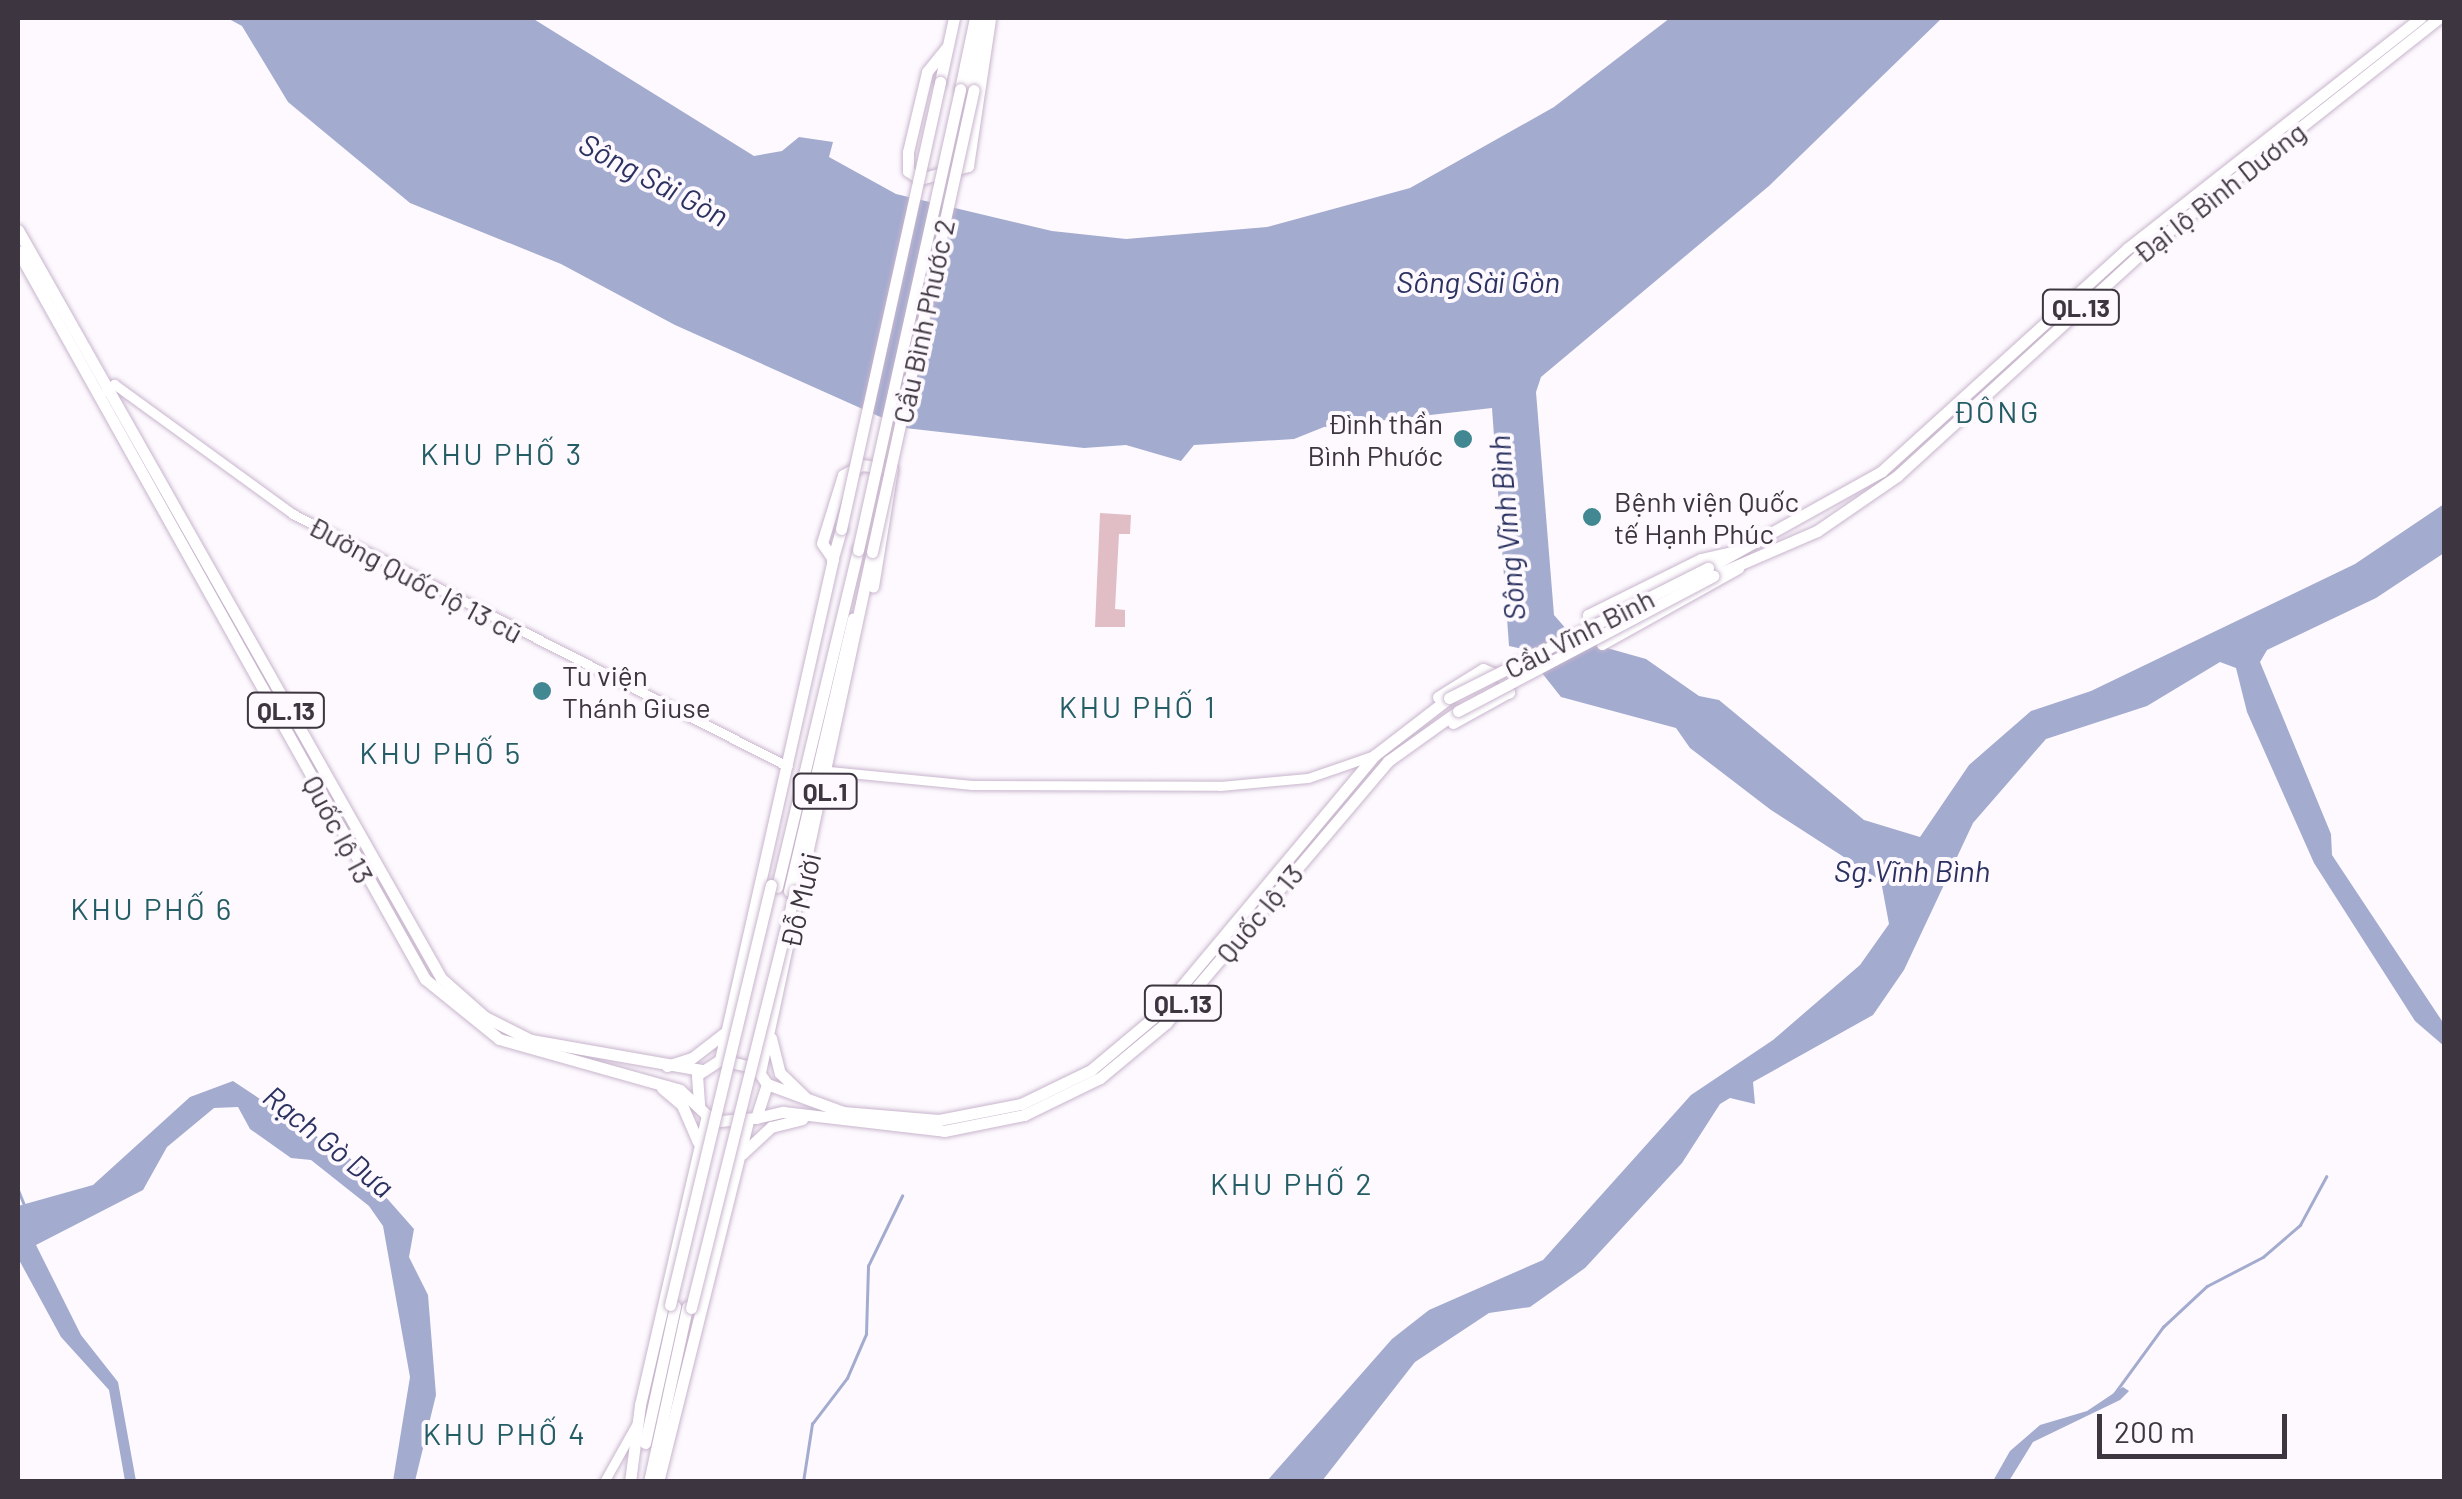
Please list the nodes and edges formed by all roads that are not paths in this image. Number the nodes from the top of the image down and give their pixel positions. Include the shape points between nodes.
1 (954, 18) edge
2 (975, 18) edge
3 (988, 18) edge
4 (2420, 18) edge
5 (2439, 18) edge
6 (947, 48) junction
7 (967, 90) junction
8 (2324, 101) junction
9 (18, 230) edge
10 (18, 250) edge
11 (102, 394) junction
12 (865, 551) junction
13 (1742, 551) junction
14 (834, 559) junction
15 (1740, 565) junction
16 (1711, 572) junction
17 (849, 657) junction
18 (1449, 698) joint
19 (1458, 711) joint
20 (1379, 751) junction
21 (1388, 760) junction
22 (810, 768) junction
23 (783, 888) junction
24 (728, 1029) junction
25 (770, 1029) junction
26 (764, 1053) junction
27 (721, 1054) junction
28 (658, 1068) junction
29 (701, 1070) junction
30 (760, 1072) junction
31 (654, 1083) junction
32 (767, 1084) junction
33 (804, 1099) junction
34 (703, 1116) junction
35 (821, 1119) junction
36 (749, 1126) junction
37 (698, 1152) junction
38 (739, 1157) junction
39 (681, 1306) junction
40 (650, 1414) junction
41 (671, 1427) junction
42 (653, 1461) junction
43 (604, 1482) edge
44 (634, 1482) edge
45 (648, 1482) edge
46 (658, 1482) edge

1 - 6 highway, QL.1
2 - 7 highway, QL.1
3 - 6 highway, QL.1 via 964,171 912,176 907,159 924,83
3 - 7 highway, QL.1
4 - 8 highway, Đại lộ Bình Dương / QL.13
5 - 8 highway, Đại lộ Bình Dương / QL.13
6 - 14 highway, Đỗ Mười / QL.1, bridge
7 - 12 highway, Cầu Bình Phước 2 / QL.1, bridge
8 - 13 highway, Đại lộ Bình Dương / QL.13 via 2128,248 1882,471
8 - 15 highway, Đại lộ Bình Dương / QL.13 via 2122,268 1897,476 1817,531
9 - 11 highway, Quốc lộ 13 / QL.13
10 - 11 highway, Quốc lộ 13 / QL.13
11 - 22 street, Đường Quốc lộ 13 cũ via 114,384 208,458 350,546
11 - 28 highway, Quốc lộ 13 / QL.13 via 441,978 514,1034
11 - 31 highway, Quốc lộ 13 / QL.13 via 425,978 463,1016 514,1046
12 - 17 highway, Đỗ Mười / QL.1
12 - 22 highway, Đỗ Mười / QL.1
13 - 15 highway via 1707,556 1588,615 1602,644 1684,604
13 - 16 highway, Đại lộ Bình Dương / QL.13
14 - 17 highway, QL.1 via 822,544 840,481 853,467 894,471
14 - 22 highway, Đỗ Mười / QL.1 via 792,746
15 - 16 highway, Đại lộ Bình Dương / QL.13
16 - 18 highway, Cầu Vĩnh Bình / QL.13, bridge
16 - 19 highway, Cầu Vĩnh Bình / QL.13, bridge
17 - 22 highway, Đỗ Mười / QL.1
17 - 22 highway, Đỗ Mười / QL.1 via 850,677
18 - 20 highway, Quốc lộ 13 / QL.13
19 - 21 highway, Quốc lộ 13 / QL.13
20 - 21 highway via 1423,706 1484,670 1502,677 1509,692
20 - 22 street, Đường Quốc lộ 13 cũ via 1308,778 1220,786 972,785
20 - 33 highway, Quốc lộ 13 / QL.13 via 1123,1048 1021,1104 939,1120 892,1118
21 - 35 highway, Quốc lộ 13 / QL.13 via 1166,1023 1100,1078 1024,1114 944,1131
22 - 23 highway, Đỗ Mười / QL.1
22 - 23 highway, Đỗ Mười / QL.1
22 - 24 highway, Đỗ Mười / QL.1
22 - 25 highway, Đỗ Mười / QL.1
23 - 39 highway, QL.1, bridge
23 - 39 highway, QL.1, bridge
24 - 27 highway, Đỗ Mười / QL.1
24 - 28 highway via 692,1058
25 - 26 highway, Đỗ Mười / QL.1
25 - 33 highway via 778,1069
26 - 27 highway
26 - 30 highway, Đỗ Mười / QL.1
27 - 29 highway
27 - 30 highway
28 - 29 highway, Quốc lộ 13 / QL.13
29 - 34 highway via 694,1086
30 - 32 highway
31 - 34 highway, Quốc lộ 13 / QL.13
31 - 37 highway via 682,1105
32 - 33 highway, Quốc lộ 13 / QL.13
32 - 36 highway
34 - 36 highway via 720,1137
34 - 37 highway, QL.1
35 - 36 highway, Quốc lộ 13 / QL.13 via 779,1112
35 - 38 highway via 777,1124
36 - 38 highway
37 - 40 highway, QL.1
38 - 41 highway
39 - 40 highway, QL.1
40 - 41 highway
40 - 42 highway, QL.1
40 - 43 street
40 - 44 highway, QL.1
41 - 42 highway
41 - 46 highway
42 - 45 highway, QL.1

